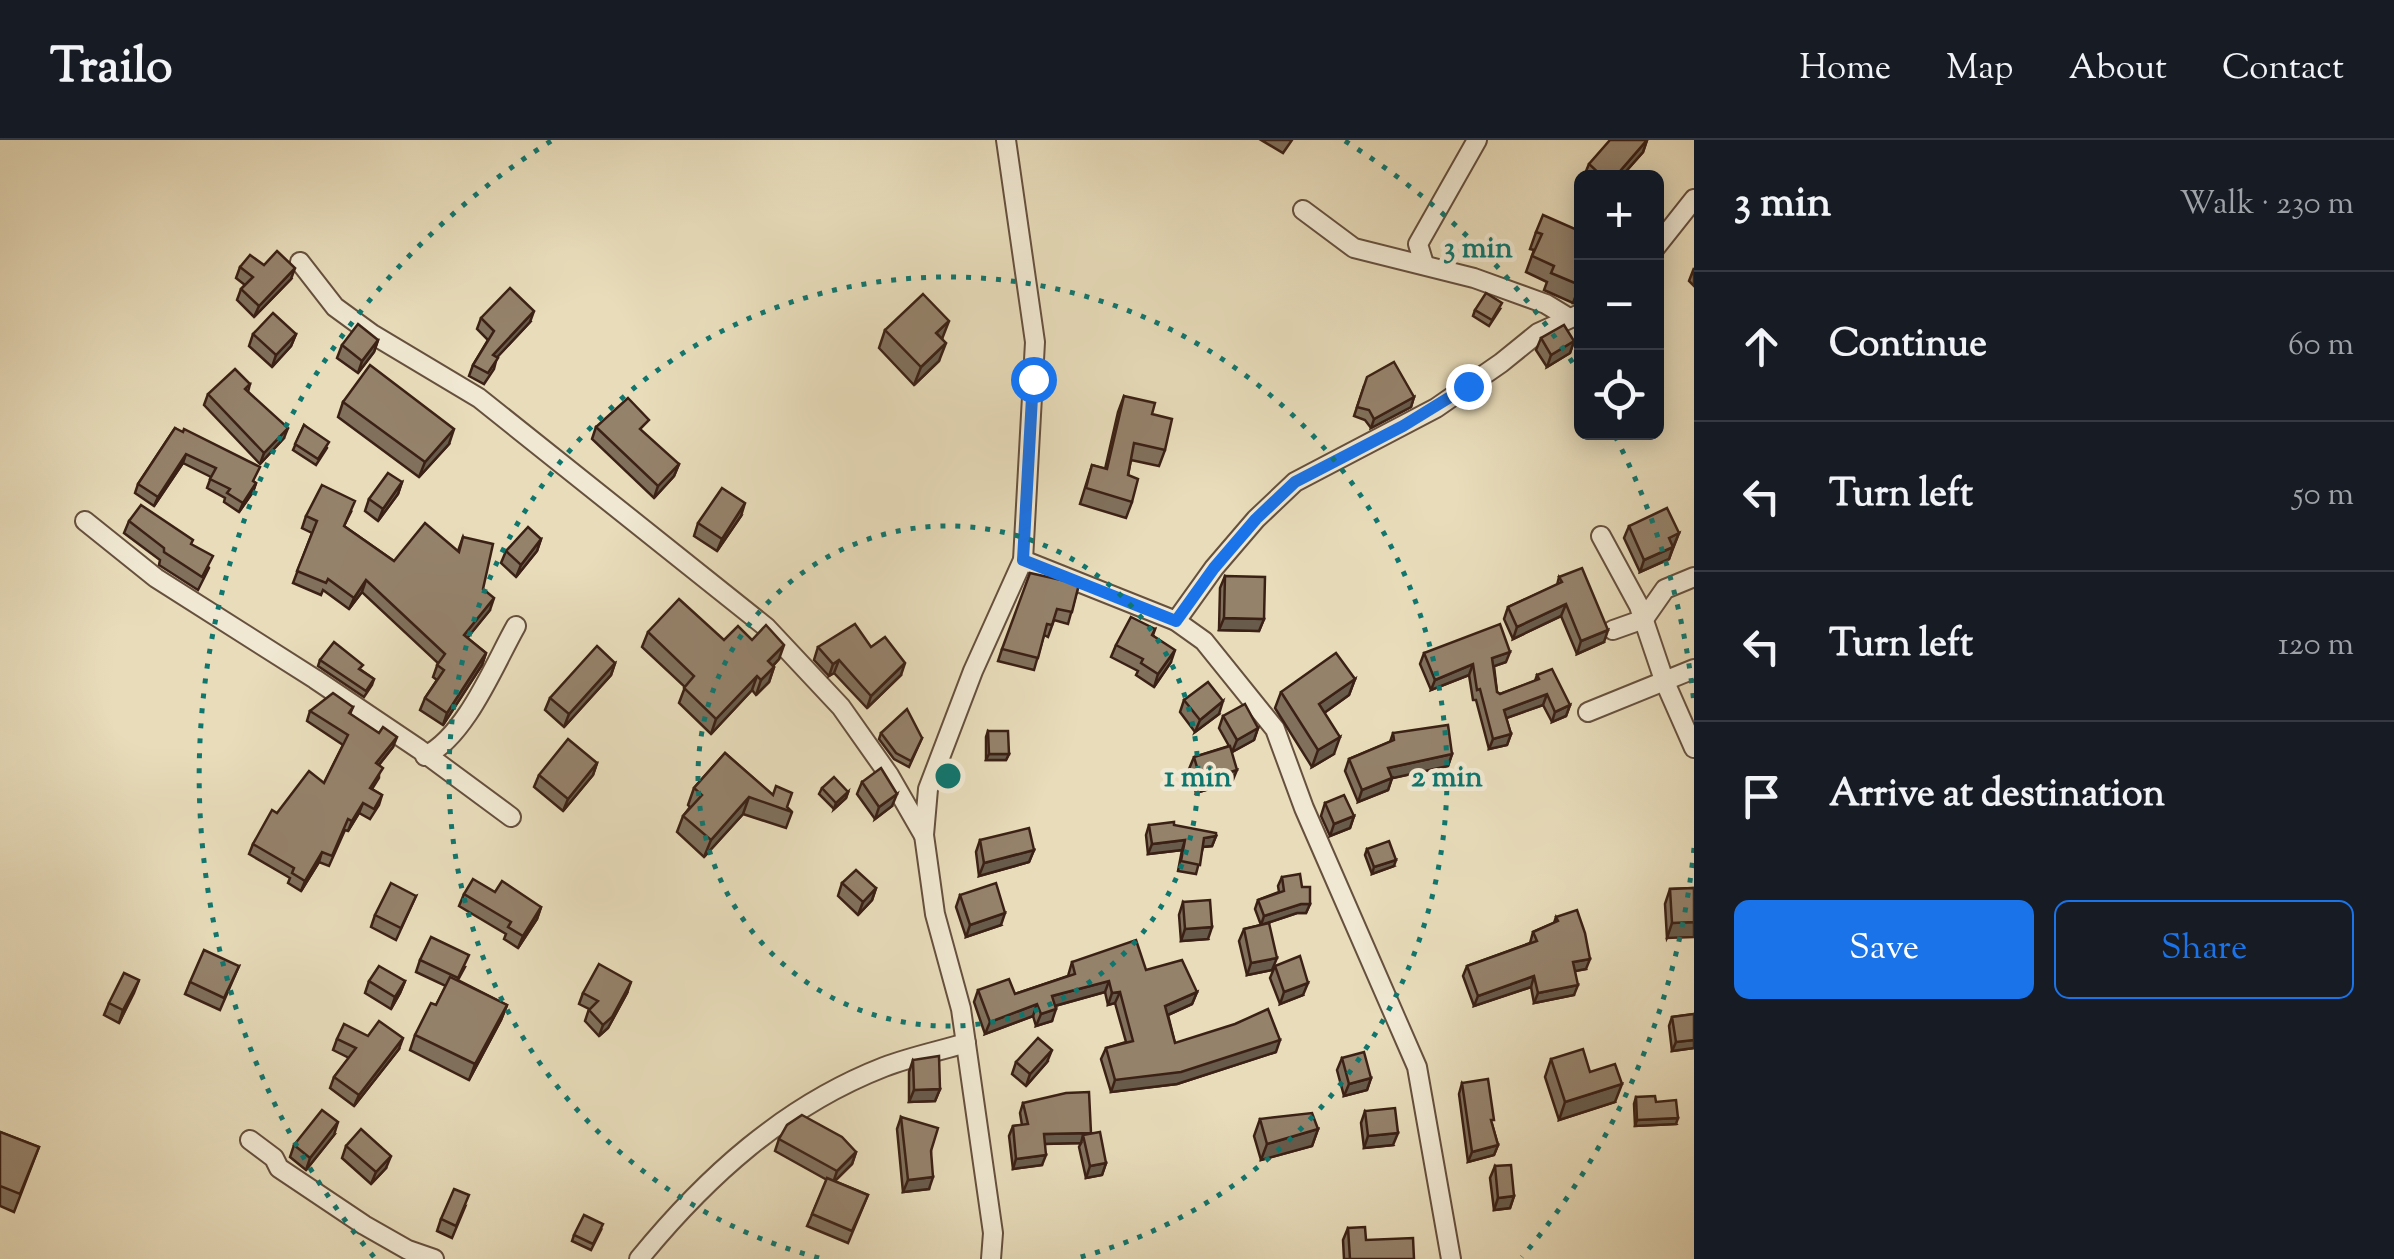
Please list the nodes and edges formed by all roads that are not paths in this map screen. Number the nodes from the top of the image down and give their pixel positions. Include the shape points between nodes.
1 (1006, 140) edge
2 (1478, 140) edge
3 (1694, 199) edge
4 (1303, 210) dead end
5 (1664, 237) edge
6 (300, 262) dead end
7 (1424, 264) junction
8 (1574, 315) edge
9 (1574, 315) edge
10 (85, 522) dead end
11 (1600, 536) dead end
12 (1023, 560) junction
13 (1694, 578) edge
14 (1644, 619) junction
15 (1176, 621) junction
16 (516, 626) dead end
17 (1613, 630) dead end
18 (1694, 669) edge
19 (1664, 680) junction
20 (1588, 712) dead end
21 (1694, 748) edge
22 (424, 756) junction
23 (511, 817) dead end
24 (924, 834) junction
25 (966, 1043) junction
26 (250, 1140) dead end
27 (434, 1259) edge
28 (639, 1259) edge
29 (991, 1259) edge
30 (1451, 1259) edge

1 - 12 street via 1035,342
2 - 7 street via 1418,244
3 - 5 street
4 - 7 street via 1354,248
6 - 24 street via 335,307 479,398 766,627 840,707
7 - 8 street
9 - 15 street via 1538,333 1436,408 1295,482 1214,568
10 - 22 street via 156,578
11 - 14 street
12 - 15 street
12 - 24 street via 928,789
13 - 14 street via 1665,589
14 - 17 street
14 - 19 street
15 - 30 street via 1204,641 1274,729 1417,1067
16 - 22 street via 466,714
18 - 19 street
19 - 20 street
19 - 21 street
22 - 23 street
24 - 25 street via 934,914
25 - 28 street via 884,1067 806,1104 714,1176
25 - 29 street
26 - 27 street via 279,1168 364,1225

